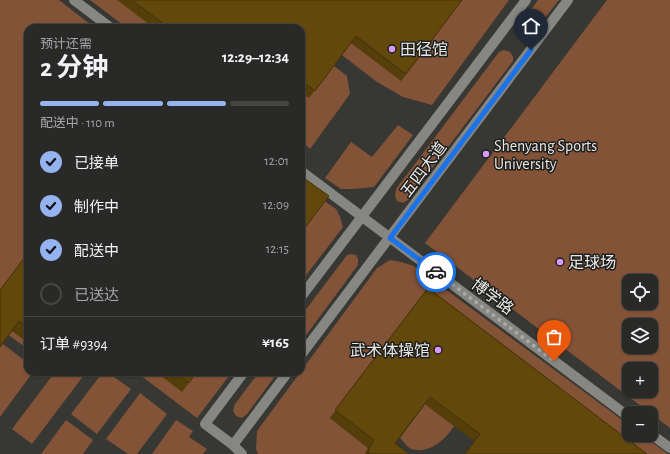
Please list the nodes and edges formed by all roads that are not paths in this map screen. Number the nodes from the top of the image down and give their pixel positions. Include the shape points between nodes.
1 (74, 0) edge
2 (526, 0) edge
3 (568, 0) edge
4 (106, 24) edge
5 (305, 174) edge
6 (362, 217) junction
7 (390, 238) junction
8 (305, 292) edge
9 (305, 350) edge
10 (241, 376) edge
11 (285, 376) edge
12 (622, 412) edge
13 (658, 439) edge
14 (233, 445) junction
15 (670, 448) edge
16 (242, 454) edge

1 - 4 lane
2 - 6 lane, 五四大道
3 - 7 lane, 五四大道
5 - 6 lane, 博学路
6 - 7 lane, 博学路
6 - 8 lane, 五四大道
7 - 9 lane, 五四大道
7 - 12 lane, 博学路
10 - 14 lane via 205,424
11 - 14 lane
13 - 15 lane
14 - 16 lane

